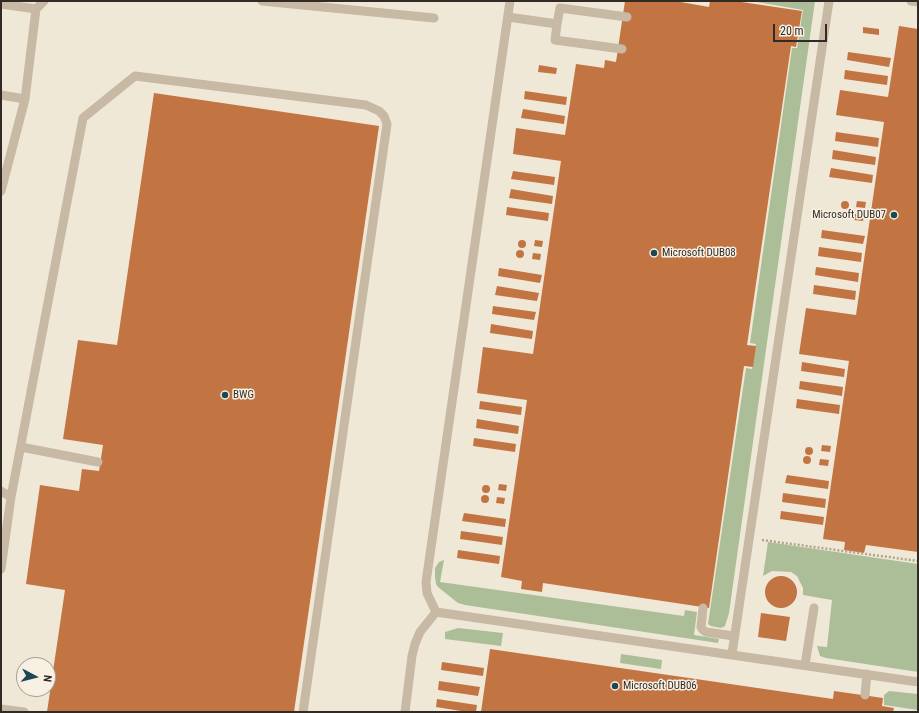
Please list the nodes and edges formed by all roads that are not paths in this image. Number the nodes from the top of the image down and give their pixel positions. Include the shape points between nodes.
1 (44, 1) edge
2 (262, 1) edge
3 (510, 1) edge
4 (829, 1) edge
5 (911, 1) edge
6 (918, 2) edge
7 (1, 4) edge
8 (36, 9) junction
9 (508, 17) junction
10 (627, 17) dead end
11 (434, 18) dead end
12 (557, 24) junction
13 (622, 49) dead end
14 (1, 95) edge
15 (25, 99) junction
16 (1, 191) edge
17 (21, 447) junction
18 (98, 462) dead end
19 (1, 491) edge
20 (1, 497) edge
21 (11, 497) junction
22 (1, 569) edge
23 (703, 608) dead end
24 (814, 608) dead end
25 (436, 612) junction
26 (734, 636) junction
27 (732, 654) junction
28 (805, 665) junction
29 (867, 674) junction
30 (918, 682) edge
31 (864, 695) dead end
32 (1, 709) edge
33 (24, 712) edge
34 (303, 712) edge
35 (405, 712) edge

1 - 8 lane
2 - 11 lane
3 - 9 lane
4 - 26 lane
5 - 6 lane
7 - 8 lane
8 - 15 lane
9 - 12 lane
9 - 25 lane via 426,582 427,593
10 - 12 lane via 560,8
12 - 13 lane via 555,40
14 - 15 lane
15 - 16 lane
17 - 18 lane
17 - 21 lane
17 - 34 lane via 83,118 135,76 366,105 384,116 387,124
19 - 21 lane
20 - 21 lane
21 - 22 lane
23 - 26 lane via 703,630
24 - 28 lane
25 - 27 lane
25 - 35 lane via 420,632 415,644
26 - 27 lane
27 - 28 lane
28 - 29 lane
29 - 30 lane
29 - 31 lane
32 - 33 lane

